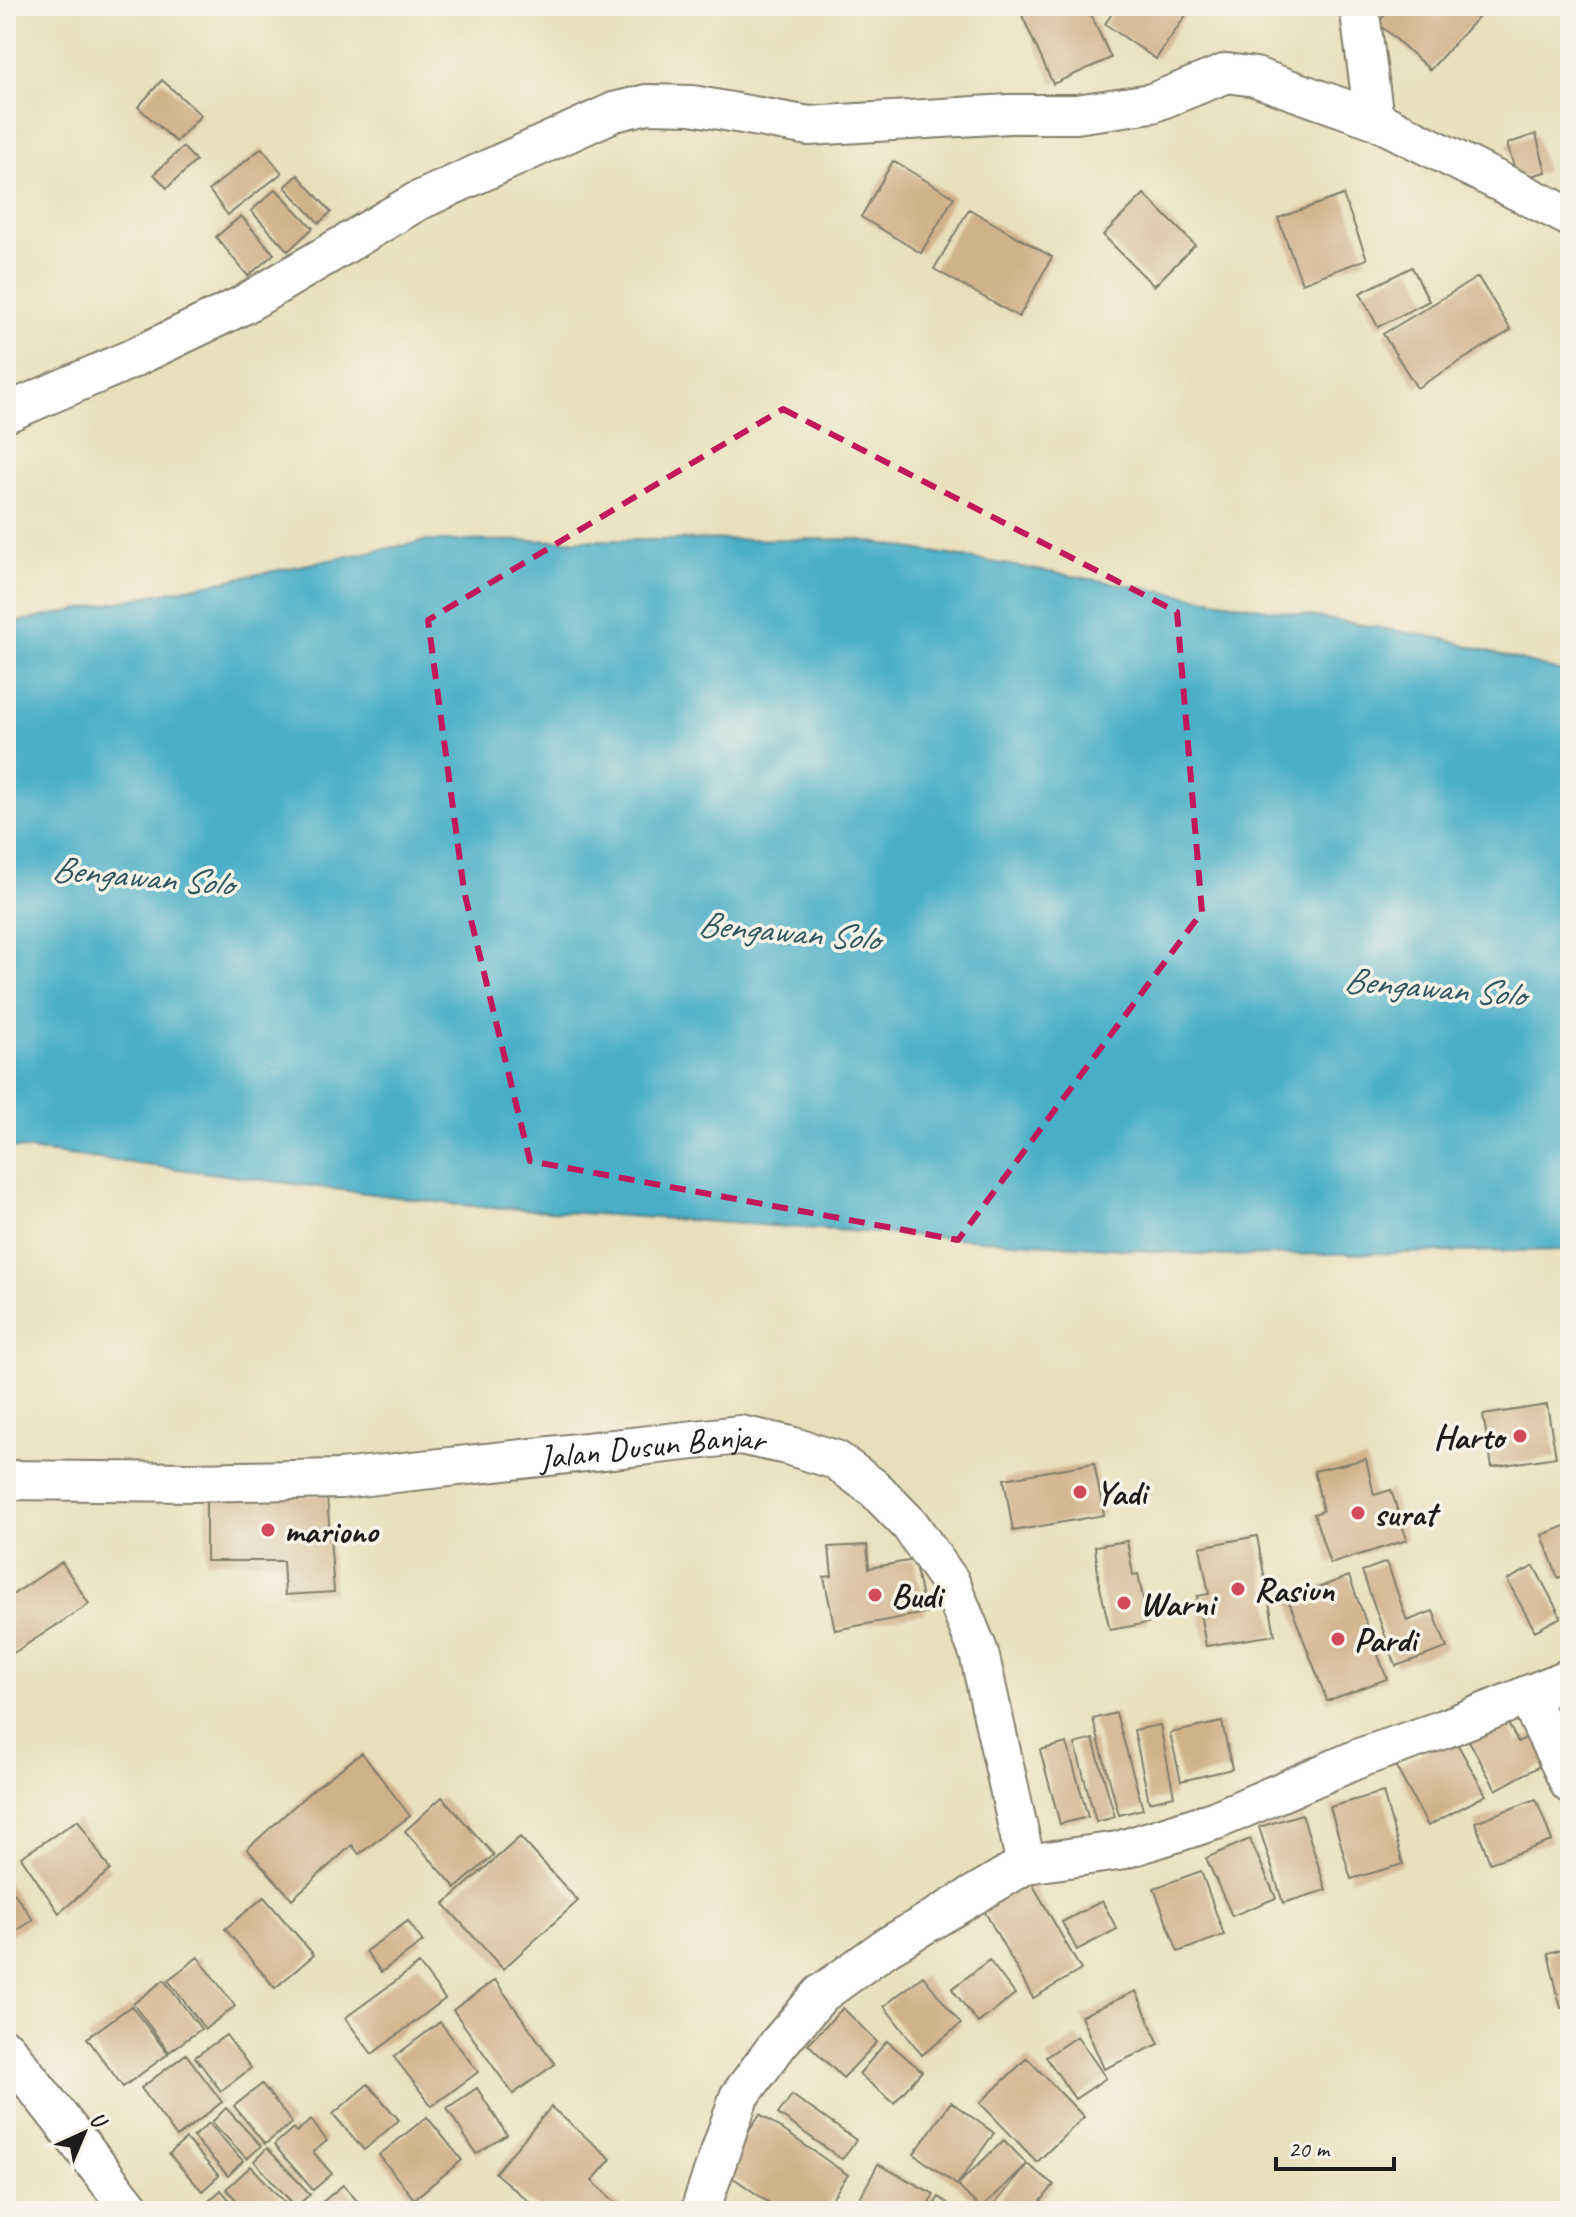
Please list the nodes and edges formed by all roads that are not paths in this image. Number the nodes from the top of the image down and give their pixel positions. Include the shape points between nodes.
1 (1359, 6) edge
2 (1374, 119) junction
3 (1570, 217) edge
4 (6, 413) edge
5 (6, 1480) edge
6 (1570, 1678) edge
7 (1527, 1695) junction
8 (1570, 1784) edge
9 (1026, 1864) junction
10 (6, 2049) edge
11 (132, 2211) edge
12 (700, 2211) edge

1 - 2 street
2 - 3 street
2 - 4 street via 1255,77 1227,73 1152,103 1076,114 809,126 692,105 647,104 614,112 416,202 243,305
5 - 9 street, Jalan Dusun Banjar via 340,1479 740,1435 836,1460 910,1525 950,1582 979,1653
6 - 7 street
7 - 8 street
7 - 9 street via 1362,1757 1216,1820 1118,1851
9 - 12 street via 885,1948 821,1994 739,2097
10 - 11 street

